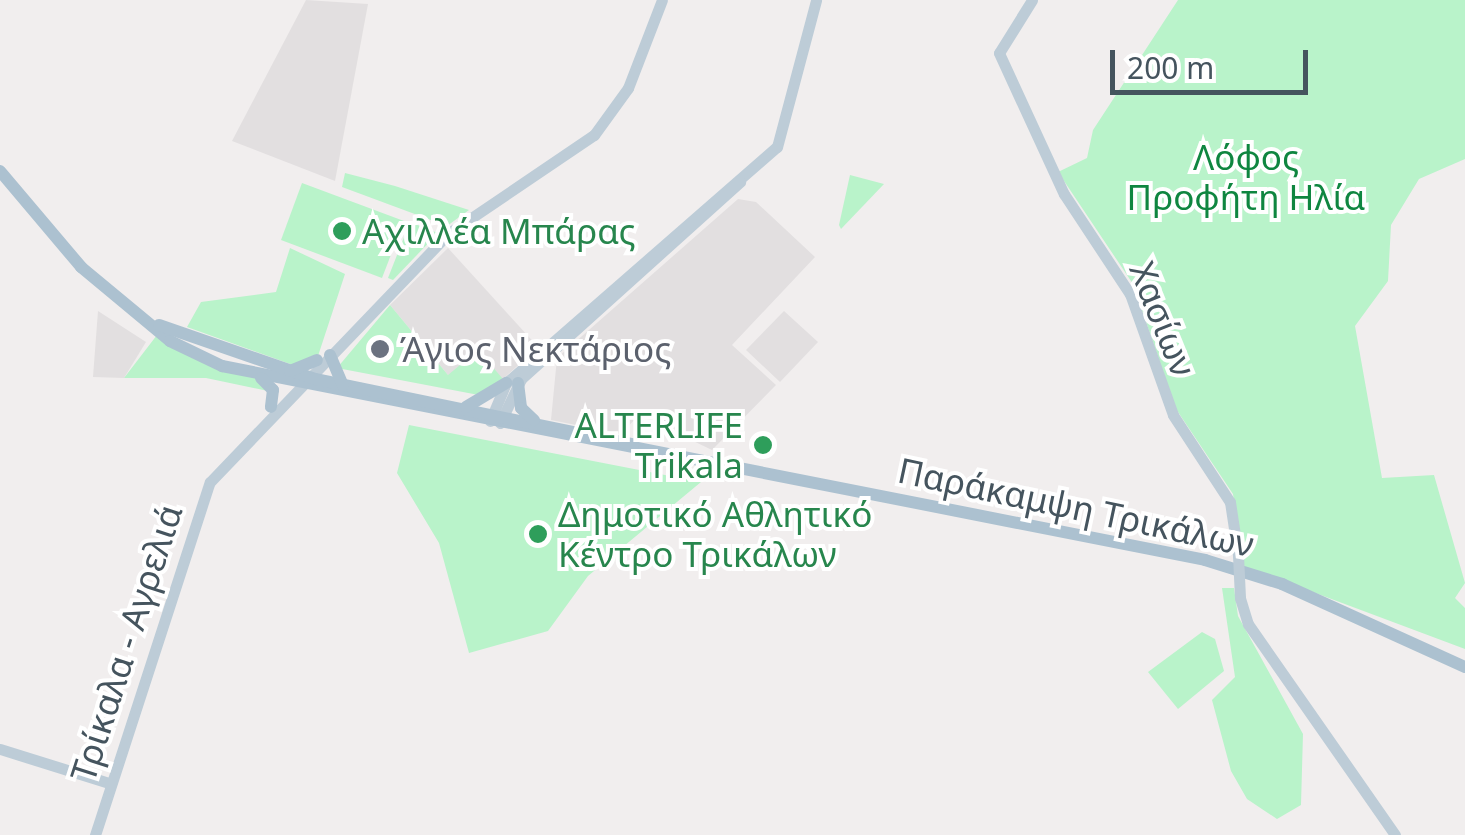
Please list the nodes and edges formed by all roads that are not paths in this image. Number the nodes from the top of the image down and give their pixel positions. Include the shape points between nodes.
1 (662, 0) edge
2 (816, 0) edge
3 (1032, 0) edge
4 (0, 172) edge
5 (135, 312) junction
6 (324, 358) junction
7 (255, 375) junction
8 (298, 379) junction
9 (512, 383) junction
10 (343, 385) junction
11 (271, 407) junction
12 (464, 407) junction
13 (495, 419) junction
14 (536, 421) junction
15 (258, 426) junction
16 (660, 452) junction
17 (1465, 667) edge
18 (0, 748) edge
19 (109, 783) junction
20 (95, 835) edge
21 (1395, 835) edge

1 - 6 street via 628,88 601,128 454,230
2 - 9 street via 773,153
3 - 21 street, Χασίων, bridge via 999,53 1064,194 1130,294 1172,415 1230,502 1248,624
4 - 5 main road, Παράκαμψη Τρικάλων via 62,249
5 - 7 main road, Παράκαμψη Τρικάλων via 185,350
5 - 8 main road, Παράκαμψη Τρικάλων
6 - 8 main road
6 - 8 street
6 - 10 main road
7 - 8 main road, Παράκαμψη Τρικάλων
7 - 11 main road via 272,388
8 - 10 main road, Παράκαμψη Τρικάλων
8 - 11 street, Τρίκαλα - Αγρελιά
8 - 13 main road, Παράκαμψη Τρικάλων
8 - 15 street, Τρίκαλα - Αγρελιά
9 - 12 main road
9 - 13 street
9 - 14 main road via 520,408
10 - 12 main road, Παράκαμψη Τρικάλων
11 - 15 street, Τρίκαλα - Αγρελιά
12 - 13 main road, Παράκαμψη Τρικάλων
13 - 14 main road, Παράκαμψη Τρικάλων
13 - 16 main road, Παράκαμψη Τρικάλων
14 - 16 main road, Παράκαμψη Τρικάλων
15 - 19 street, Τρίκαλα - Αγρελιά via 200,498
16 - 17 main road, Παράκαμψη Τρικάλων via 1226,566
18 - 19 street
19 - 20 street, Τρίκαλα - Αγρελιά

